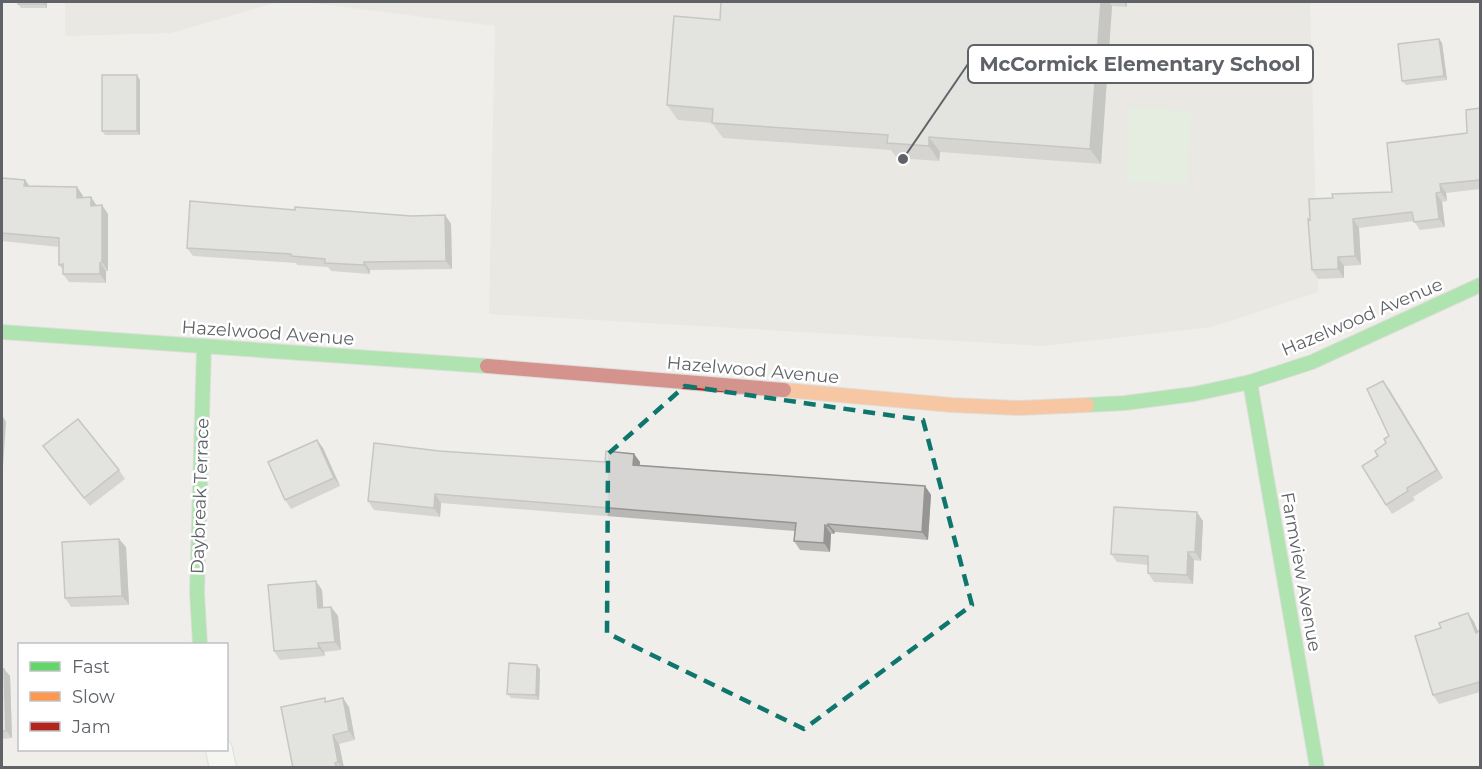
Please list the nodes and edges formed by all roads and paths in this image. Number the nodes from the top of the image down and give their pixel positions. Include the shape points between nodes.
1 (1480, 285) edge
2 (2, 332) edge
3 (204, 347) junction
4 (1250, 382) junction
5 (200, 643) edge
6 (219, 751) edge
7 (223, 768) edge
8 (1317, 768) edge

1 - 4 street, Hazelwood Avenue via 1312,362
2 - 3 street, Hazelwood Avenue
3 - 4 street, Hazelwood Avenue via 1019,408 1125,403
3 - 5 street, Daybreak Terrace via 197,592
4 - 8 street, Farmview Avenue
6 - 7 street

